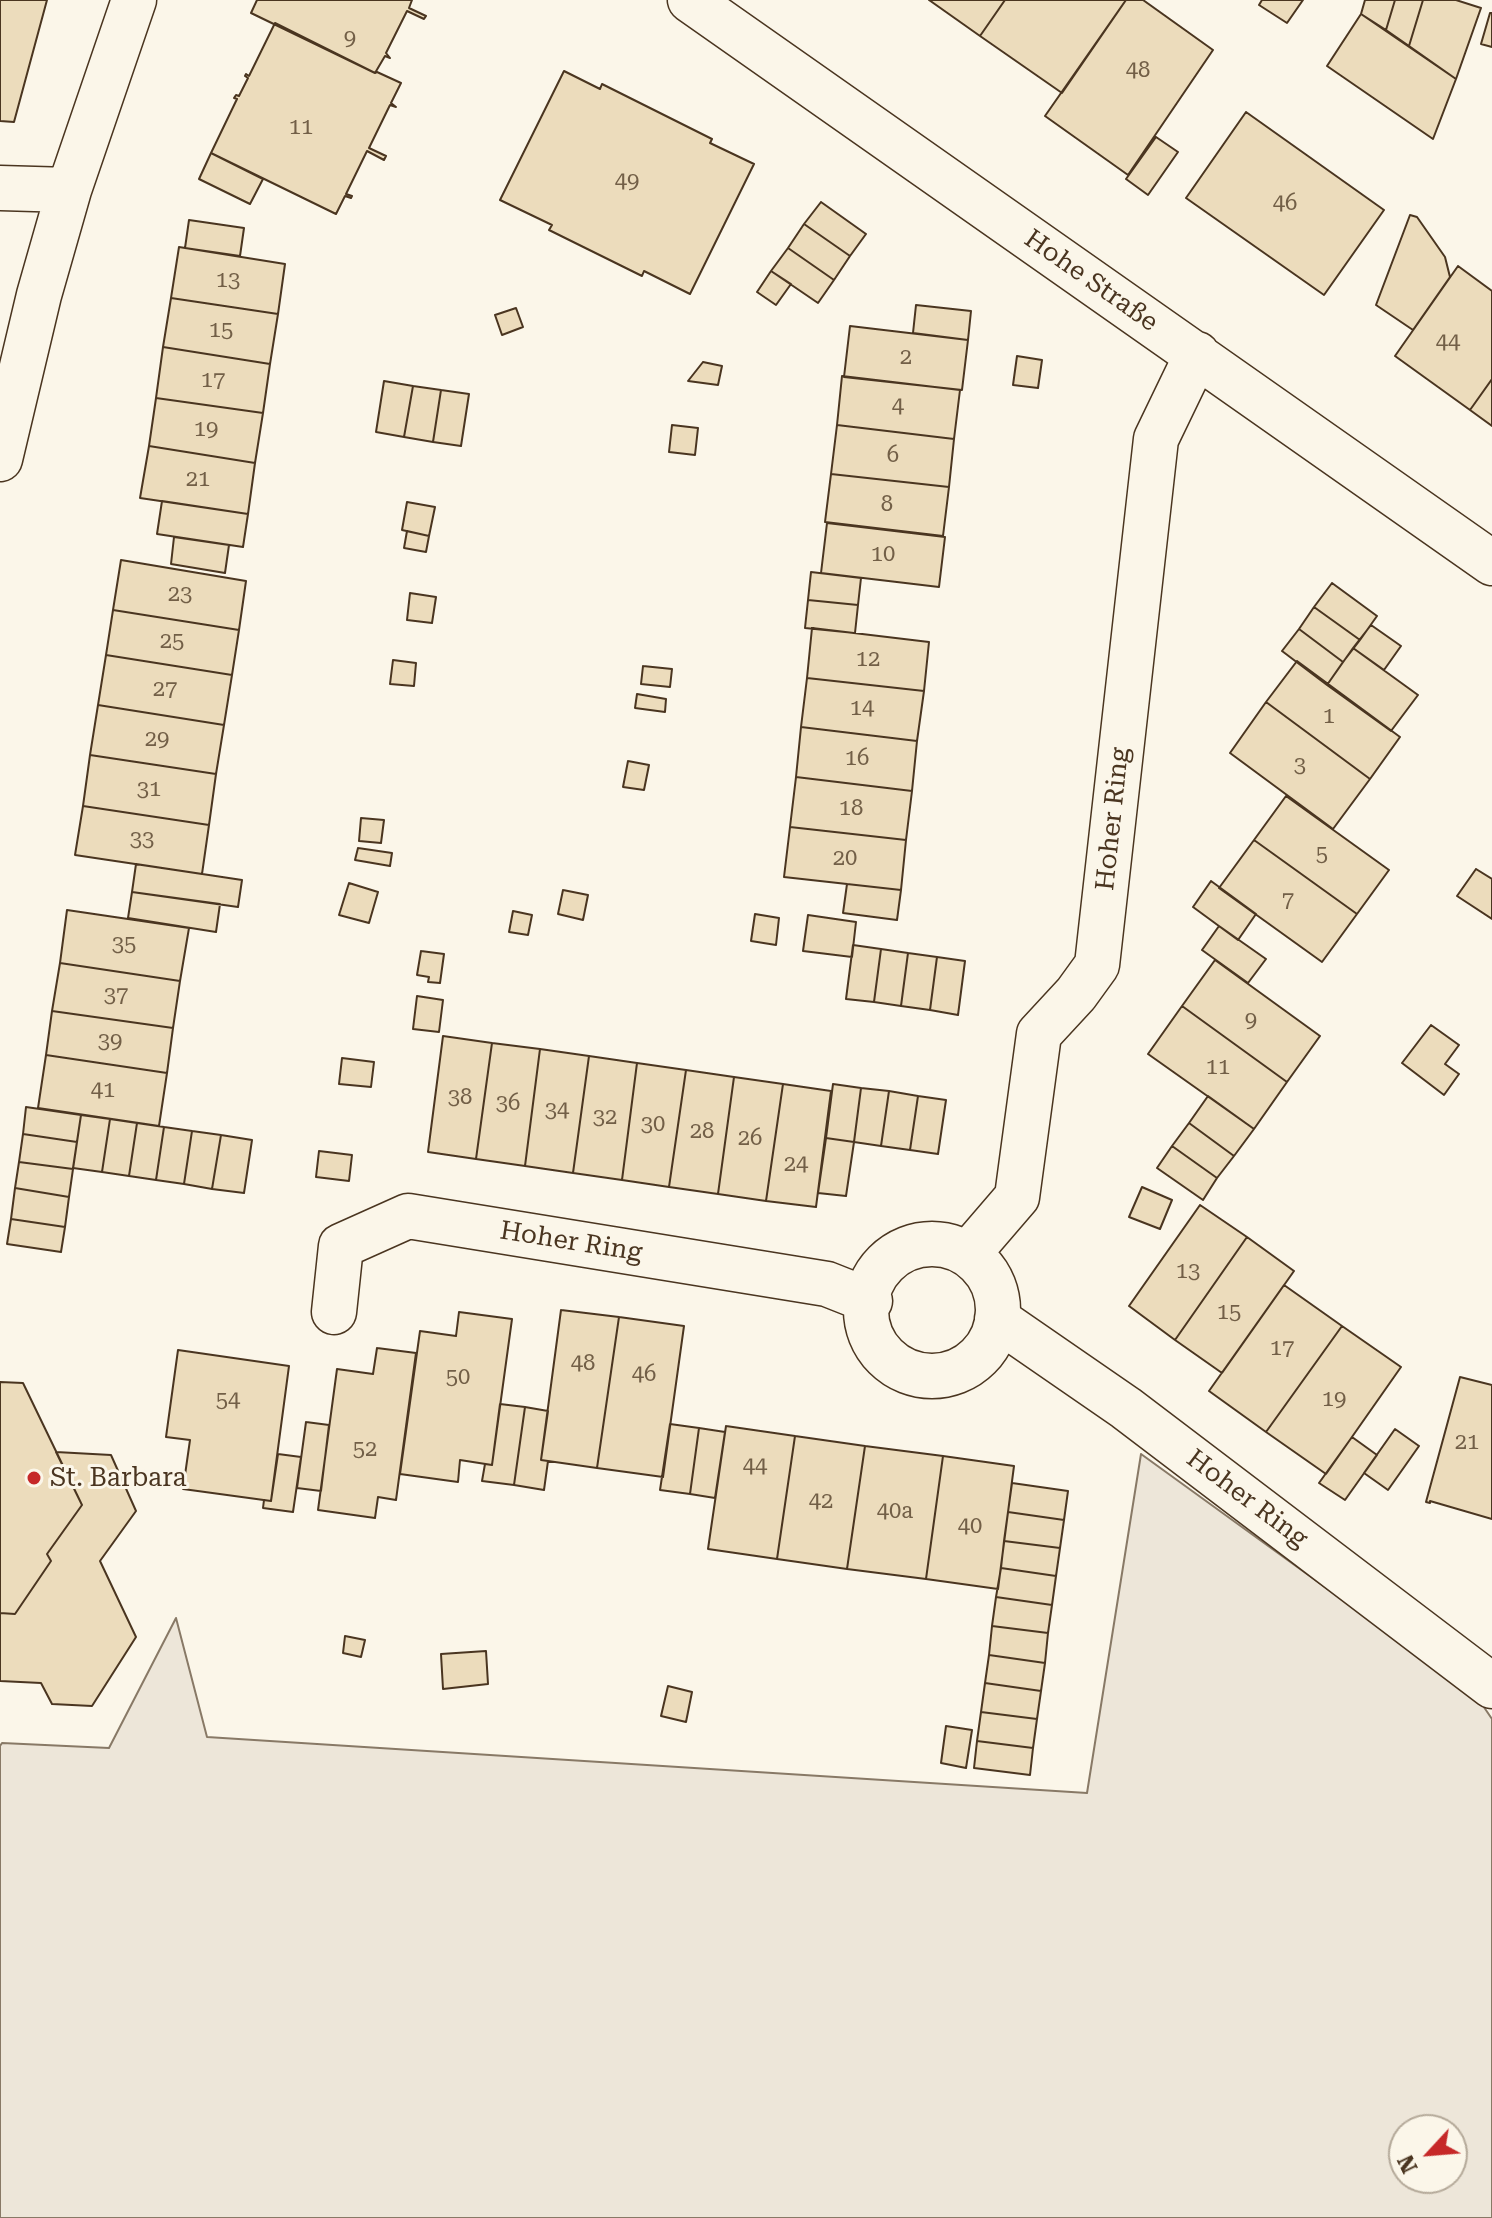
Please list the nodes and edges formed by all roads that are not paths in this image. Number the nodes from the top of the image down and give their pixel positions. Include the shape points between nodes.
1 (134, 0) edge
2 (690, 0) edge
3 (0, 188) edge
4 (69, 190) junction
5 (20, 294) edge
6 (1197, 354) junction
7 (0, 459) edge
8 (1492, 563) edge
9 (968, 1254) junction
10 (870, 1301) junction
11 (334, 1312) dead end
12 (997, 1319) junction
13 (1492, 1686) edge

1 - 4 street
2 - 6 street, Hohe Straße
3 - 4 street
4 - 5 street
5 - 7 street
6 - 8 street, Hohe Straße
6 - 9 street, Hoher Ring via 1156,439 1097,965 1039,1034 1017,1197
9 - 10 street via 932,1244 896,1255 871,1283
9 - 12 street via 992,1282
10 - 11 street, Hoher Ring via 827,1284 408,1216 341,1246
10 - 12 street via 867,1320 872,1338 882,1354 914,1374 951,1373 968,1365 982,1353
12 - 13 street, Hoher Ring via 1126,1408

